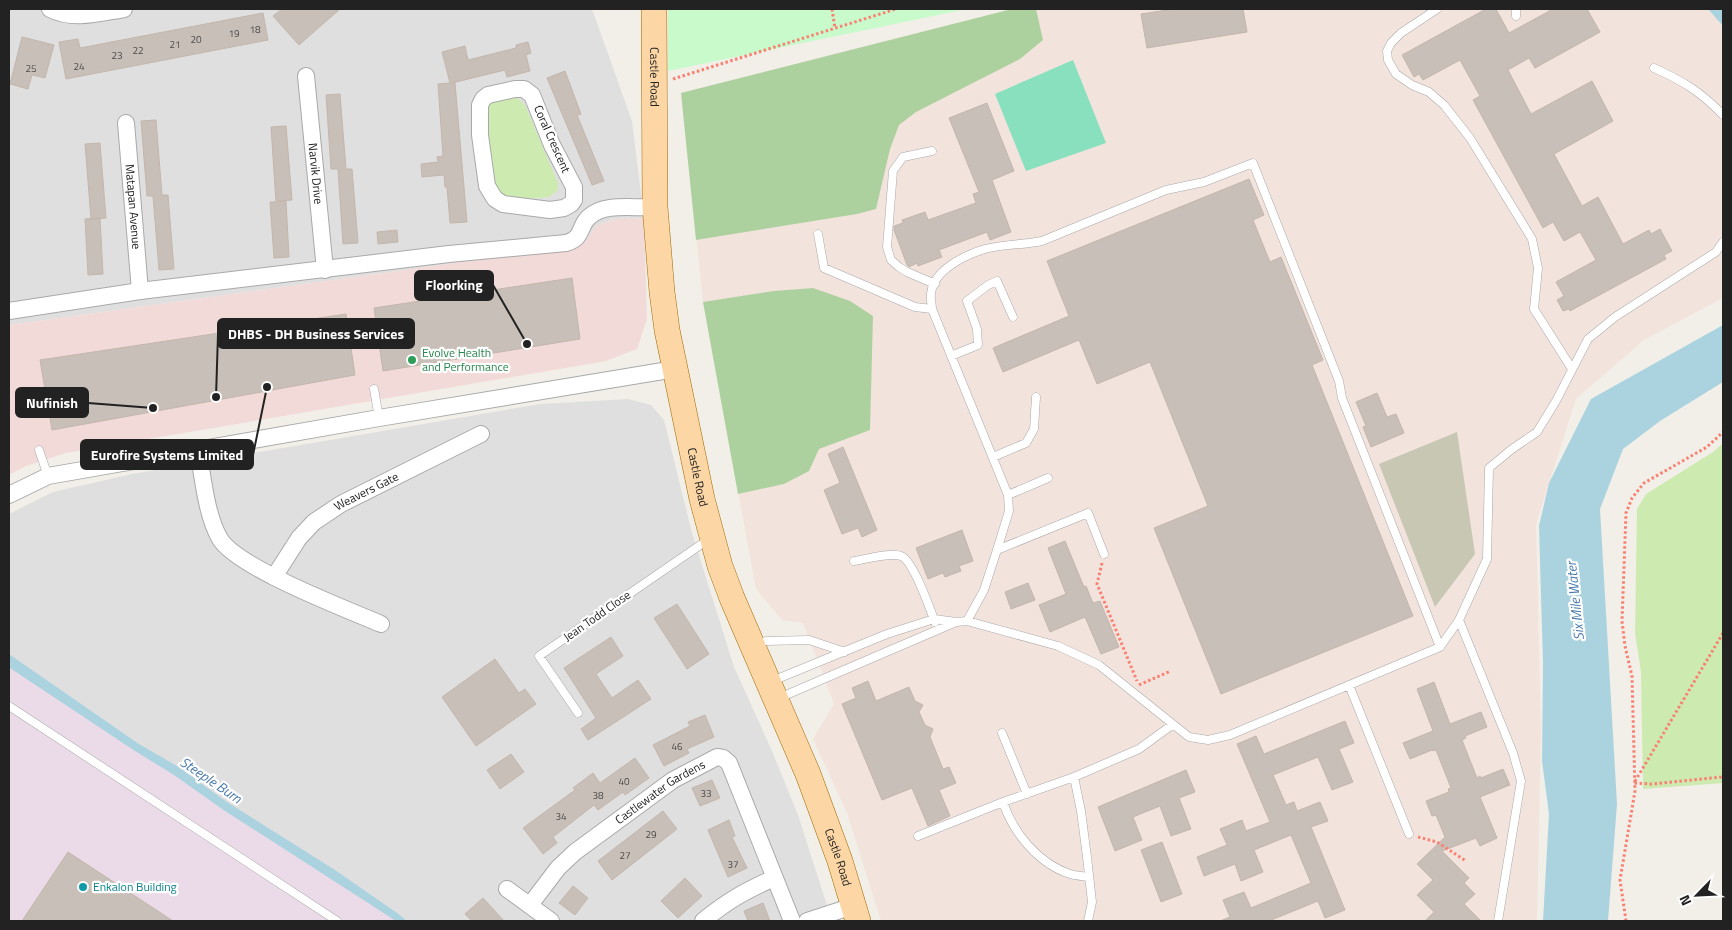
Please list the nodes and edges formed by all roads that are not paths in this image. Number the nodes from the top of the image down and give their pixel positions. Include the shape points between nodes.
1 (50, 9) edge
2 (124, 9) edge
3 (654, 9) edge
4 (1437, 9) edge
5 (1654, 68) dead end
6 (306, 76) dead end
7 (1723, 115) edge
8 (126, 123) dead end
9 (932, 151) dead end
10 (569, 205) junction
11 (655, 207) junction
12 (586, 222) junction
13 (818, 234) dead end
14 (1723, 242) edge
15 (325, 270) junction
16 (934, 284) junction
17 (140, 291) junction
18 (932, 310) junction
19 (9, 311) edge
20 (1013, 317) dead end
21 (951, 356) junction
22 (675, 369) junction
23 (1572, 369) junction
24 (374, 389) dead end
25 (1036, 397) dead end
26 (379, 418) junction
27 (481, 434) dead end
28 (39, 450) dead end
29 (198, 450) junction
30 (993, 457) junction
31 (48, 476) junction
32 (1048, 478) dead end
33 (9, 495) edge
34 (1008, 495) junction
35 (712, 537) junction
36 (997, 550) junction
37 (1104, 554) road end
38 (854, 561) dead end
39 (274, 577) junction
40 (934, 619) junction
41 (1459, 620) junction
42 (956, 622) junction
43 (967, 622) junction
44 (381, 624) dead end
45 (938, 631) junction
46 (752, 646) junction
47 (1440, 647) junction
48 (846, 652) junction
49 (1349, 685) junction
50 (772, 691) junction
51 (9, 706) edge
52 (578, 713) dead end
53 (1172, 725) junction
54 (1002, 733) dead end
55 (1074, 777) junction
56 (1028, 794) junction
57 (1003, 802) junction
58 (1409, 834) road end
59 (918, 836) dead end
60 (1089, 877) junction
61 (774, 878) junction
62 (507, 889) dead end
63 (530, 905) junction
64 (856, 914) edge
65 (337, 921) edge
66 (551, 921) edge
67 (703, 921) edge
68 (792, 921) edge
69 (807, 921) edge
70 (1088, 921) edge
71 (1498, 921) edge

1 - 2 street via 77,16
3 - 11 main road, Castle Road
4 - 23 lane via 1391,43 1387,51 1388,60 1396,74 1444,104 1470,138 1532,239 1538,268 1534,309
5 - 7 lane via 1680,79 1709,100
6 - 15 street, Narvik Drive
8 - 17 street, Matapan Avenue
9 - 16 lane via 903,157 894,171 887,247 891,260 899,267
10 - 10 street, Coral Crescent via 550,210 507,205 490,193 484,177 480,135 479,109 486,96 520,88 532,95 552,146 574,188 575,198
10 - 12 street
11 - 12 street via 608,209 592,215
11 - 22 main road, Castle Road via 662,292
12 - 15 street via 578,237 566,243
13 - 18 lane via 824,268 915,308
14 - 23 lane via 1716,252 1615,317 1588,339
15 - 17 street
16 - 18 lane
16 - 47 lane via 947,268 974,253 999,246 1042,241 1166,190 1204,182 1254,163
17 - 19 street
18 - 21 lane
20 - 21 lane via 998,281 988,285 967,301 978,328 978,345
21 - 30 lane
22 - 26 street
22 - 35 main road, Castle Road
23 - 41 lane via 1537,432 1489,468 1487,559
24 - 26 lane
25 - 30 lane via 1034,429 1026,443
26 - 29 street
27 - 39 street, Weavers Gate via 341,504 314,522 299,538
28 - 31 lane
29 - 31 street
29 - 39 street via 213,522 221,539 230,551
30 - 34 lane
31 - 33 street
32 - 34 lane
34 - 36 lane via 1009,511
35 - 46 main road, Castle Road
35 - 52 lane, Jean Todd Close via 539,656
36 - 37 lane via 1088,513
36 - 43 lane via 984,590
38 - 40 lane via 903,556 911,564
39 - 44 street
40 - 42 lane
40 - 45 lane
40 - 48 lane
41 - 47 lane
41 - 71 lane via 1522,781
42 - 43 lane
42 - 45 lane
43 - 53 lane via 1058,646 1099,664
45 - 50 lane
46 - 48 lane via 766,641 809,640
46 - 50 main road, Castle Road
47 - 49 lane
48 - 50 lane
49 - 53 lane via 1230,735 1208,740 1189,737
49 - 58 lane
50 - 64 main road, Castle Road via 808,774
51 - 65 lane
53 - 55 lane via 1139,750
54 - 56 lane
55 - 56 lane
55 - 60 lane
56 - 57 lane
57 - 59 lane
57 - 60 lane via 1008,818 1030,848 1070,874
60 - 70 lane via 1092,902
61 - 63 street, Castlewater Gardens via 729,763 717,757 673,780 575,852 558,868
61 - 67 street via 741,893
61 - 68 street, Castlewater Gardens
62 - 63 street
63 - 66 street
64 - 69 street

